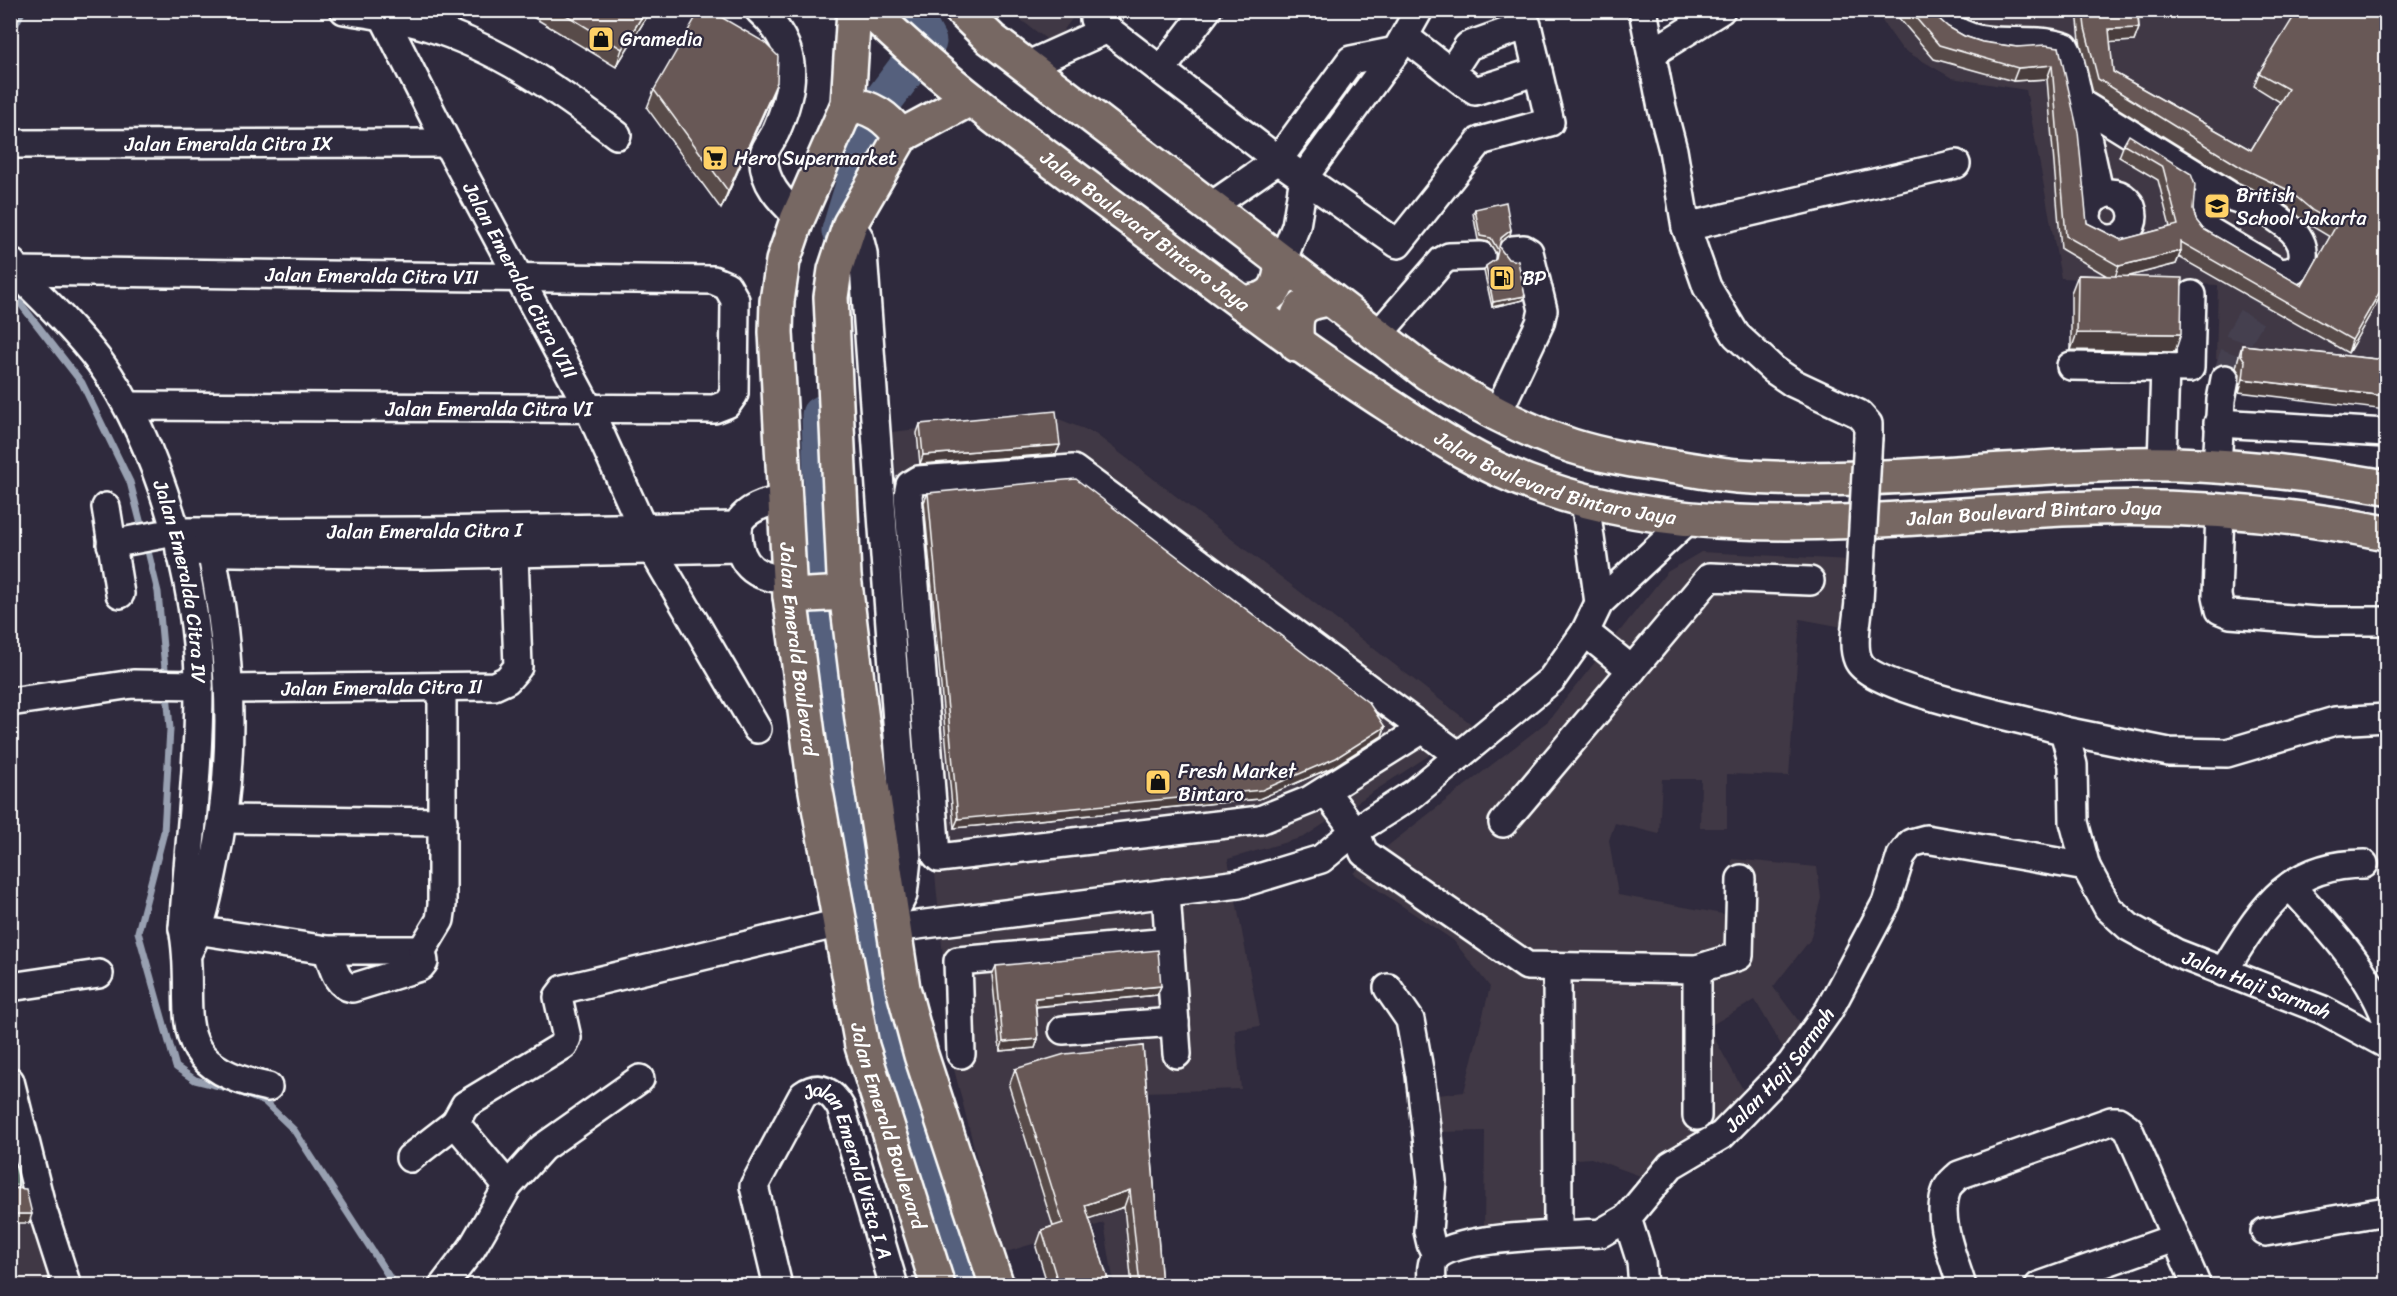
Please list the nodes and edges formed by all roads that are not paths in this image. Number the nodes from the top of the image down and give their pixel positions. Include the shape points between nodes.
1 (344, 10) edge
2 (759, 10) edge
3 (854, 10) edge
4 (961, 10) edge
5 (1207, 10) edge
6 (1419, 10) edge
7 (1643, 10) edge
8 (1721, 10) edge
9 (1932, 10) edge
10 (383, 16) junction
11 (878, 19) edge
12 (1400, 44) junction
13 (1652, 53) junction
14 (1026, 66) junction
15 (1161, 70) junction
16 (1538, 71) junction
17 (1451, 72) junction
18 (970, 99) junction
19 (2080, 103) junction
20 (853, 104) junction
21 (897, 132) junction
22 (617, 135) dead end
23 (447, 143) junction
24 (10, 144) edge
25 (1278, 160) junction
26 (1956, 164) dead end
27 (1304, 177) junction
28 (2228, 194) dead end
29 (2100, 196) dead end
30 (1210, 207) junction
31 (799, 218) junction
32 (850, 224) junction
33 (1686, 227) junction
34 (1513, 250) dead end
35 (1481, 255) dead end
36 (1282, 262) junction
37 (13, 266) edge
38 (519, 276) junction
39 (728, 286) joint
40 (2192, 295) dead end
41 (1330, 299) junction
42 (1242, 303) junction
43 (1378, 335) junction
44 (1297, 345) junction
45 (2072, 366) dead end
46 (2164, 367) junction
47 (2225, 379) tunnel mouth
48 (128, 406) junction
49 (589, 409) junction
50 (1497, 414) junction
51 (2218, 423) junction
52 (2386, 433) edge
53 (877, 454) junction
54 (2162, 464) junction
55 (2217, 465) junction
56 (2386, 487) edge
57 (913, 488) junction
58 (879, 495) junction
59 (786, 499) junction
60 (1585, 501) junction
61 (106, 507) dead end
62 (2220, 512) junction
63 (1689, 519) junction
64 (2386, 533) edge
65 (738, 537) junction
66 (647, 538) junction
67 (172, 539) junction
68 (209, 541) junction
69 (118, 542) junction
70 (421, 543) junction
71 (514, 554) junction
72 (1810, 581) dead end
73 (816, 586) junction
74 (120, 594) dead end
75 (1599, 603) junction
76 (2386, 621) edge
77 (1586, 632) junction
78 (1632, 670) junction
79 (192, 685) junction
80 (442, 688) junction
81 (230, 689) junction
82 (10, 702) edge
83 (2386, 718) edge
84 (757, 729) dead end
85 (2064, 731) junction
86 (1419, 732) junction
87 (1454, 760) junction
88 (1332, 787) junction
89 (224, 819) junction
90 (444, 822) junction
91 (1503, 823) dead end
92 (1363, 826) junction
93 (936, 847) junction
94 (906, 849) junction
95 (2364, 864) dead end
96 (2086, 867) junction
97 (1741, 879) dead end
98 (2290, 886) junction
99 (1166, 893) junction
100 (893, 922) junction
101 (840, 923) junction
102 (190, 936) junction
103 (1169, 942) junction
104 (327, 950) junction
105 (422, 950) junction
106 (1557, 967) junction
107 (1696, 969) junction
108 (2223, 972) junction
109 (99, 974) dead end
110 (10, 987) edge
111 (1388, 988) dead end
112 (2386, 1018) edge
113 (1175, 1022) junction
114 (1063, 1030) dead end
115 (2386, 1044) edge
116 (961, 1054) dead end
117 (1177, 1054) dead end
118 (640, 1079) dead end
119 (10, 1081) edge
120 (268, 1087) dead end
121 (1697, 1116) dead end
122 (455, 1123) junction
123 (410, 1158) dead end
124 (508, 1186) junction
125 (2386, 1212) edge
126 (1627, 1218) junction
127 (1558, 1222) dead end
128 (2265, 1232) dead end
129 (2175, 1238) junction
130 (1437, 1256) junction
131 (2196, 1284) edge
132 (67, 1286) edge
133 (443, 1286) edge
134 (778, 1286) edge
135 (894, 1286) edge
136 (938, 1286) edge
137 (997, 1286) edge
138 (1432, 1286) edge
139 (1643, 1286) edge
140 (1962, 1286) edge
141 (2039, 1286) edge

1 - 10 street
2 - 31 street via 790,54 792,80 787,104 763,154 767,177 779,199
3 - 20 main road, Jalan Emerald Boulevard
4 - 14 main road, Jalan Boulevard Bintaro Jaya
5 - 15 street
6 - 12 street
7 - 13 street
8 - 13 street
9 - 19 street via 1945,25 1968,38 2065,47
10 - 22 street via 427,26 489,51 573,101
10 - 23 street, Jalan Emeralda Citra VIII
11 - 18 main road, Jalan Boulevard Bintaro Jaya
12 - 17 street
12 - 25 street via 1351,60
12 - 27 street
13 - 33 street
14 - 15 street via 1101,24
14 - 30 main road, Jalan Boulevard Bintaro Jaya
15 - 25 street
16 - 17 street via 1475,91
16 - 17 street via 1527,25 1468,46
16 - 27 street via 1550,122 1480,141 1398,244
18 - 21 main road
18 - 42 main road, Jalan Boulevard Bintaro Jaya
19 - 28 street
19 - 29 street
20 - 21 main road via 872,109
20 - 31 main road, Jalan Emerald Boulevard
21 - 32 main road, Jalan Emerald Boulevard
23 - 24 street, Jalan Emeralda Citra IX
23 - 38 street, Jalan Emeralda Citra VIII
25 - 27 street
25 - 30 street
26 - 33 street
27 - 36 street via 1296,226
30 - 36 main road, Jalan Boulevard Bintaro Jaya
31 - 59 main road, Jalan Emerald Boulevard via 783,261 777,302
32 - 53 street via 863,253
32 - 73 main road, Jalan Emerald Boulevard via 831,297
33 - 85 street, bridge via 1707,288 1736,335 1793,383 1865,418 1868,424 1858,661 1912,692
34 - 50 street via 1529,252 1543,310
35 - 43 street via 1442,261
36 - 41 main road, Jalan Boulevard Bintaro Jaya
36 - 42 main road via 1280,282 1272,294
37 - 38 street, Jalan Emeralda Citra VII
37 - 48 street, Jalan Emeralda Citra IV via 75,331
38 - 39 street, Jalan Emeralda Citra VII via 713,280
38 - 49 street, Jalan Emeralda Citra VIII
39 - 49 street, Jalan Emeralda Citra VI via 735,300 734,394 728,404 714,409
40 - 46 street via 2190,368
41 - 43 main road, Jalan Boulevard Bintaro Jaya
41 - 44 main road via 1311,301 1299,310 1295,324
42 - 44 main road, Jalan Boulevard Bintaro Jaya
43 - 50 main road, Jalan Boulevard Bintaro Jaya via 1427,373
44 - 60 main road, Jalan Boulevard Bintaro Jaya via 1460,450 1537,486
45 - 46 street
46 - 54 street
47 - 51 street
48 - 49 street, Jalan Emeralda Citra VI
48 - 67 street, Jalan Emeralda Citra IV via 157,470
49 - 66 street, Jalan Emeralda Citra VIII
50 - 54 main road, Jalan Boulevard Bintaro Jaya via 1573,446 1624,459 1736,476 1828,479
51 - 52 street
51 - 55 street
53 - 57 street
53 - 58 street
54 - 55 main road, Jalan Boulevard Bintaro Jaya
55 - 56 main road, Jalan Boulevard Bintaro Jaya
57 - 58 street
57 - 86 street via 1073,469
57 - 93 street
58 - 94 street
59 - 65 street via 753,509 741,518
59 - 73 main road, Jalan Emerald Boulevard
60 - 63 main road, Jalan Boulevard Bintaro Jaya
60 - 75 street
61 - 69 street
62 - 63 main road, Jalan Boulevard Bintaro Jaya via 2092,508 1832,525
62 - 64 main road, Jalan Boulevard Bintaro Jaya via 2299,517
62 - 76 street via 2220,610 2316,621
63 - 75 street
65 - 66 street, Jalan Emeralda Citra I
65 - 73 street via 748,565 760,576
66 - 70 street, Jalan Emeralda Citra I
66 - 71 street, Jalan Emeralda Citra I
66 - 84 street
67 - 68 street, Jalan Emeralda Citra I
67 - 69 street, Jalan Emeralda Citra I
67 - 79 street, Jalan Emeralda Citra IV via 194,620
68 - 70 street, Jalan Emeralda Citra I
68 - 81 street, Jalan Emeralda Citra IV
69 - 74 street
70 - 71 street, Jalan Emeralda Citra I
71 - 80 street, Jalan Emeralda Citra II via 518,667 507,680 494,686
72 - 78 street via 1710,577
73 - 100 main road, Jalan Emerald Boulevard
73 - 101 main road, Jalan Emerald Boulevard via 814,780
75 - 77 street
77 - 78 street
77 - 87 street via 1551,680
78 - 91 street
79 - 82 street via 104,687
79 - 102 street, Jalan Emeralda Citra IV via 195,779
80 - 81 street, Jalan Emeralda Citra II
80 - 90 street
81 - 89 street, Jalan Emeralda Citra IV
83 - 85 street via 2335,721 2227,753 2169,752
85 - 96 street, Jalan Haji Sarmah via 2073,765 2074,822
86 - 87 street
86 - 88 street
87 - 92 street via 1413,794
88 - 92 street
88 - 93 street via 1260,820 939,858
89 - 90 street
89 - 102 street, Jalan Emeralda Citra IV
90 - 105 street via 442,913
92 - 99 street via 1321,859 1239,884
92 - 106 street via 1364,853 1527,966
93 - 94 street
94 - 100 street via 903,895
95 - 98 street via 2323,867
96 - 108 street, Jalan Haji Sarmah via 2108,908 2129,927 2176,953
96 - 126 street, Jalan Haji Sarmah via 1926,838 1911,843 1901,856 1886,903 1829,1010 1791,1064 1722,1135 1671,1166
97 - 107 street via 1739,956
98 - 108 street via 2270,901
98 - 112 street via 2357,966 2379,999
99 - 100 street
99 - 103 street
100 - 137 main road, Jalan Emerald Boulevard via 903,988 921,1055
101 - 122 street via 564,989 558,997 567,1038 564,1045 465,1105
101 - 136 main road, Jalan Emerald Boulevard via 862,1046
102 - 104 street
102 - 120 street, Jalan Emeralda Citra IV via 186,1008 196,1050 210,1065 227,1074
103 - 113 street
103 - 116 street via 957,961
104 - 105 street
104 - 105 street via 339,981 352,988 420,967 424,962
106 - 107 street
106 - 127 street
107 - 121 street
108 - 115 street, Jalan Haji Sarmah via 2323,1010
109 - 110 street
111 - 130 street via 1410,1020 1432,1180 1428,1231
113 - 114 street
113 - 117 street
118 - 124 street via 542,1148
119 - 132 street via 40,1205
122 - 123 street
122 - 124 street
124 - 133 street via 472,1248
125 - 128 street
126 - 130 street, Jalan Haji Sarmah via 1600,1233 1486,1240
126 - 139 street via 1641,1262
129 - 131 street
129 - 140 street via 2128,1128 2118,1121 2104,1122 1959,1175 1947,1186 1943,1206
129 - 141 street
130 - 138 street via 1432,1262
134 - 135 street, Jalan Emerald Vista I A via 754,1186 803,1095 810,1090 824,1090 834,1096 841,1108

